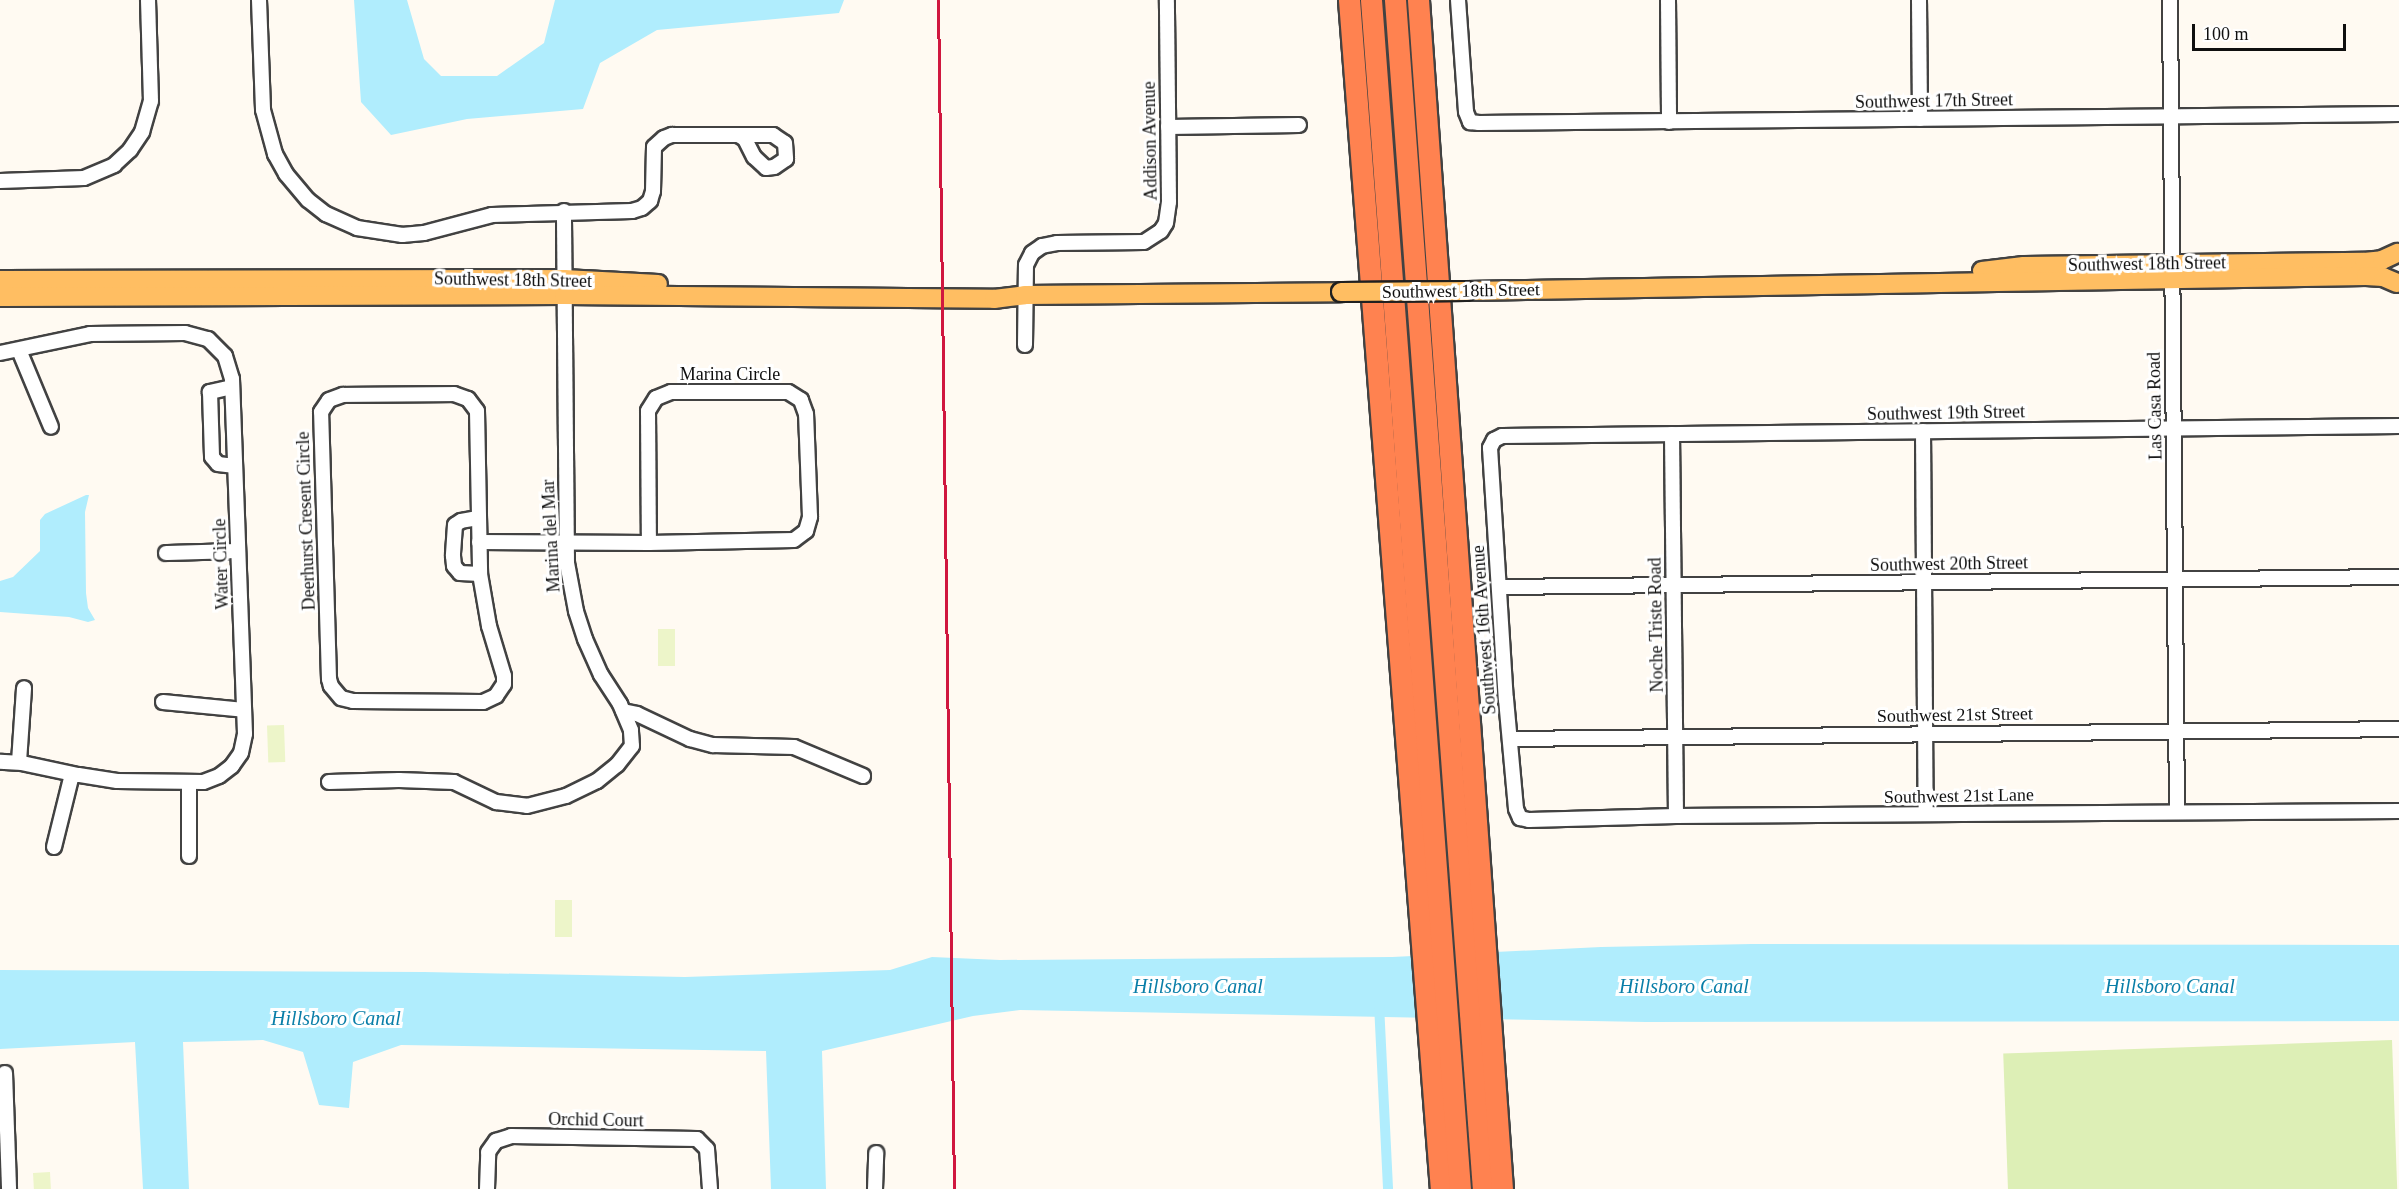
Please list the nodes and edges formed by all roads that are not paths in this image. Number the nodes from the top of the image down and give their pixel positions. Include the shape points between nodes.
1 (148, 0) edge
2 (259, 0) edge
3 (1167, 0) edge
4 (1349, 0) edge
5 (1371, 0) edge
6 (1395, 0) edge
7 (1418, 0) edge
8 (1458, 0) edge
9 (1668, 0) edge
10 (1919, 0) edge
11 (2170, 0) edge
12 (2399, 114) edge
13 (2171, 116) junction
14 (1920, 119) junction
15 (1669, 122) junction
16 (1299, 125) dead end
17 (1168, 127) junction
18 (738, 135) dead end
19 (0, 181) edge
20 (564, 211) junction
21 (2398, 252) edge
22 (2349, 269) junction
23 (2171, 271) junction
24 (0, 280) edge
25 (2398, 284) edge
26 (564, 287) junction
27 (1025, 296) junction
28 (0, 297) edge
29 (1025, 345) dead end
30 (19, 350) junction
31 (0, 353) edge
32 (232, 387) junction
33 (2399, 426) edge
34 (51, 427) dead end
35 (2174, 429) junction
36 (1923, 431) junction
37 (1672, 434) junction
38 (1494, 440) joint
39 (235, 466) junction
40 (478, 518) junction
41 (566, 541) junction
42 (478, 542) junction
43 (649, 543) junction
44 (238, 551) junction
45 (166, 553) dead end
46 (480, 574) junction
47 (2399, 578) edge
48 (2175, 580) junction
49 (1924, 582) junction
50 (1674, 585) junction
51 (1500, 587) junction
52 (24, 687) dead end
53 (163, 702) dead end
54 (244, 710) junction
55 (623, 711) junction
56 (2399, 729) edge
57 (2176, 731) junction
58 (1926, 734) junction
59 (1675, 736) junction
60 (1510, 739) junction
61 (0, 762) edge
62 (19, 762) junction
63 (72, 774) junction
64 (863, 776) dead end
65 (189, 782) junction
66 (329, 782) dead end
67 (2399, 811) edge
68 (2177, 812) junction
69 (1926, 814) junction
70 (1676, 816) junction
71 (1520, 818) joint
72 (54, 847) dead end
73 (189, 856) dead end
74 (1476, 934) junction
75 (1433, 935) junction
76 (1483, 1034) junction
77 (1440, 1036) junction
78 (5, 1073) dead end
79 (876, 1152) dead end
80 (9, 1189) edge
81 (487, 1189) edge
82 (710, 1189) edge
83 (875, 1189) edge
84 (1441, 1189) edge
85 (1460, 1189) edge
86 (1483, 1189) edge
87 (1502, 1189) edge

1 - 19 street via 151,101 142,132 130,150 105,171 84,178
2 - 20 street via 263,110 271,143 292,183 326,214 368,231 402,235 492,215
3 - 17 street, Addison Avenue
4 - 75 highway
5 - 75 highway
6 - 74 highway via 1416,316
7 - 74 highway
8 - 15 street, Southwest 17th Street via 1466,112 1470,122
9 - 15 street
10 - 14 street
11 - 13 street, Las Casa Road
12 - 13 street, Southwest 17th Street
13 - 14 street, Southwest 17th Street
13 - 23 street, Las Casa Road
14 - 15 street, Southwest 17th Street
16 - 17 street
17 - 27 street, Addison Avenue via 1169,202 1161,231 1134,244 1042,246 1032,253 1026,265
18 - 20 street via 672,135 658,142 652,153 653,190 650,201 642,208
20 - 26 street
21 - 22 main road, Southwest 18th Street
21 - 25 main road via 2394,268
22 - 23 main road, Southwest 18th Street
22 - 25 main road, Southwest 18th Street
23 - 27 main road, Southwest 18th Street, bridge via 2024,266 1897,282 1812,287
23 - 35 street, Las Casa Road
24 - 26 main road, Southwest 18th Street
26 - 27 main road, Southwest 18th Street via 991,291
26 - 28 main road, Southwest 18th Street
26 - 41 street, Marina del Mar
27 - 29 street, Addison Avenue
30 - 31 street, Water Circle
30 - 32 street, Water Circle via 90,334 193,334 215,344 225,356
30 - 34 street
32 - 39 street, Water Circle
32 - 39 street via 210,392 212,457 218,464
33 - 35 street, Southwest 19th Street
35 - 36 street, Southwest 19th Street
35 - 48 street, Las Casa Road
36 - 37 street, Southwest 19th Street
36 - 49 street
37 - 38 street, Southwest 19th Street via 1503,436
37 - 50 street, Noche Triste Road
38 - 51 street, Southwest 16th Avenue via 1490,448
39 - 44 street, Water Circle
40 - 42 street, Deerhurst Cresent Circle
40 - 46 street via 455,525 452,536 454,566 460,573
40 - 46 street, Deerhurst Cresent Circle via 477,411 468,399 454,394 343,395 324,405 320,419 329,679 335,693 353,701 483,702 496,696 504,676 489,626
41 - 42 street
41 - 43 street
41 - 55 street, Marina del Mar via 571,592 582,630 592,657
42 - 46 street, Deerhurst Cresent Circle
43 - 43 street, Marina Circle via 786,542 800,537 810,517 806,414 801,400 788,392 671,392 656,398 648,411
44 - 45 street
44 - 54 street, Water Circle
47 - 48 street, Southwest 20th Street
48 - 49 street, Southwest 20th Street
48 - 57 street, Las Casa Road
49 - 50 street, Southwest 20th Street
49 - 58 street
50 - 51 street, Southwest 20th Street
50 - 59 street, Noche Triste Road
51 - 60 street, Southwest 16th Avenue
52 - 62 street
53 - 54 street
54 - 65 street, Water Circle via 244,742 237,760 219,776
55 - 64 street via 690,740 713,745 794,747
55 - 66 street, Marina del Mar via 631,730 632,746 610,771 574,793 535,805 496,802 454,782
56 - 57 street, Southwest 21st Street
57 - 58 street, Southwest 21st Street
57 - 68 street, Las Casa Road
58 - 59 street, Southwest 21st Street
58 - 69 street
59 - 60 street, Southwest 21st Street
59 - 70 street, Noche Triste Road
60 - 71 street, Southwest 16th Avenue via 1515,809
61 - 62 street, Water Circle
62 - 63 street, Water Circle
63 - 65 street, Water Circle via 117,781
63 - 72 street
65 - 73 street
67 - 68 street, Southwest 21st Lane
68 - 69 street, Southwest 21st Lane
69 - 70 street, Southwest 21st Lane
70 - 71 street, Southwest 21st Lane
74 - 76 highway
75 - 77 highway
76 - 86 highway
76 - 87 highway
77 - 84 highway
77 - 85 highway
78 - 80 street
79 - 83 street
81 - 82 street, Orchid Court via 486,1160 492,1145 511,1136 697,1139 707,1149

